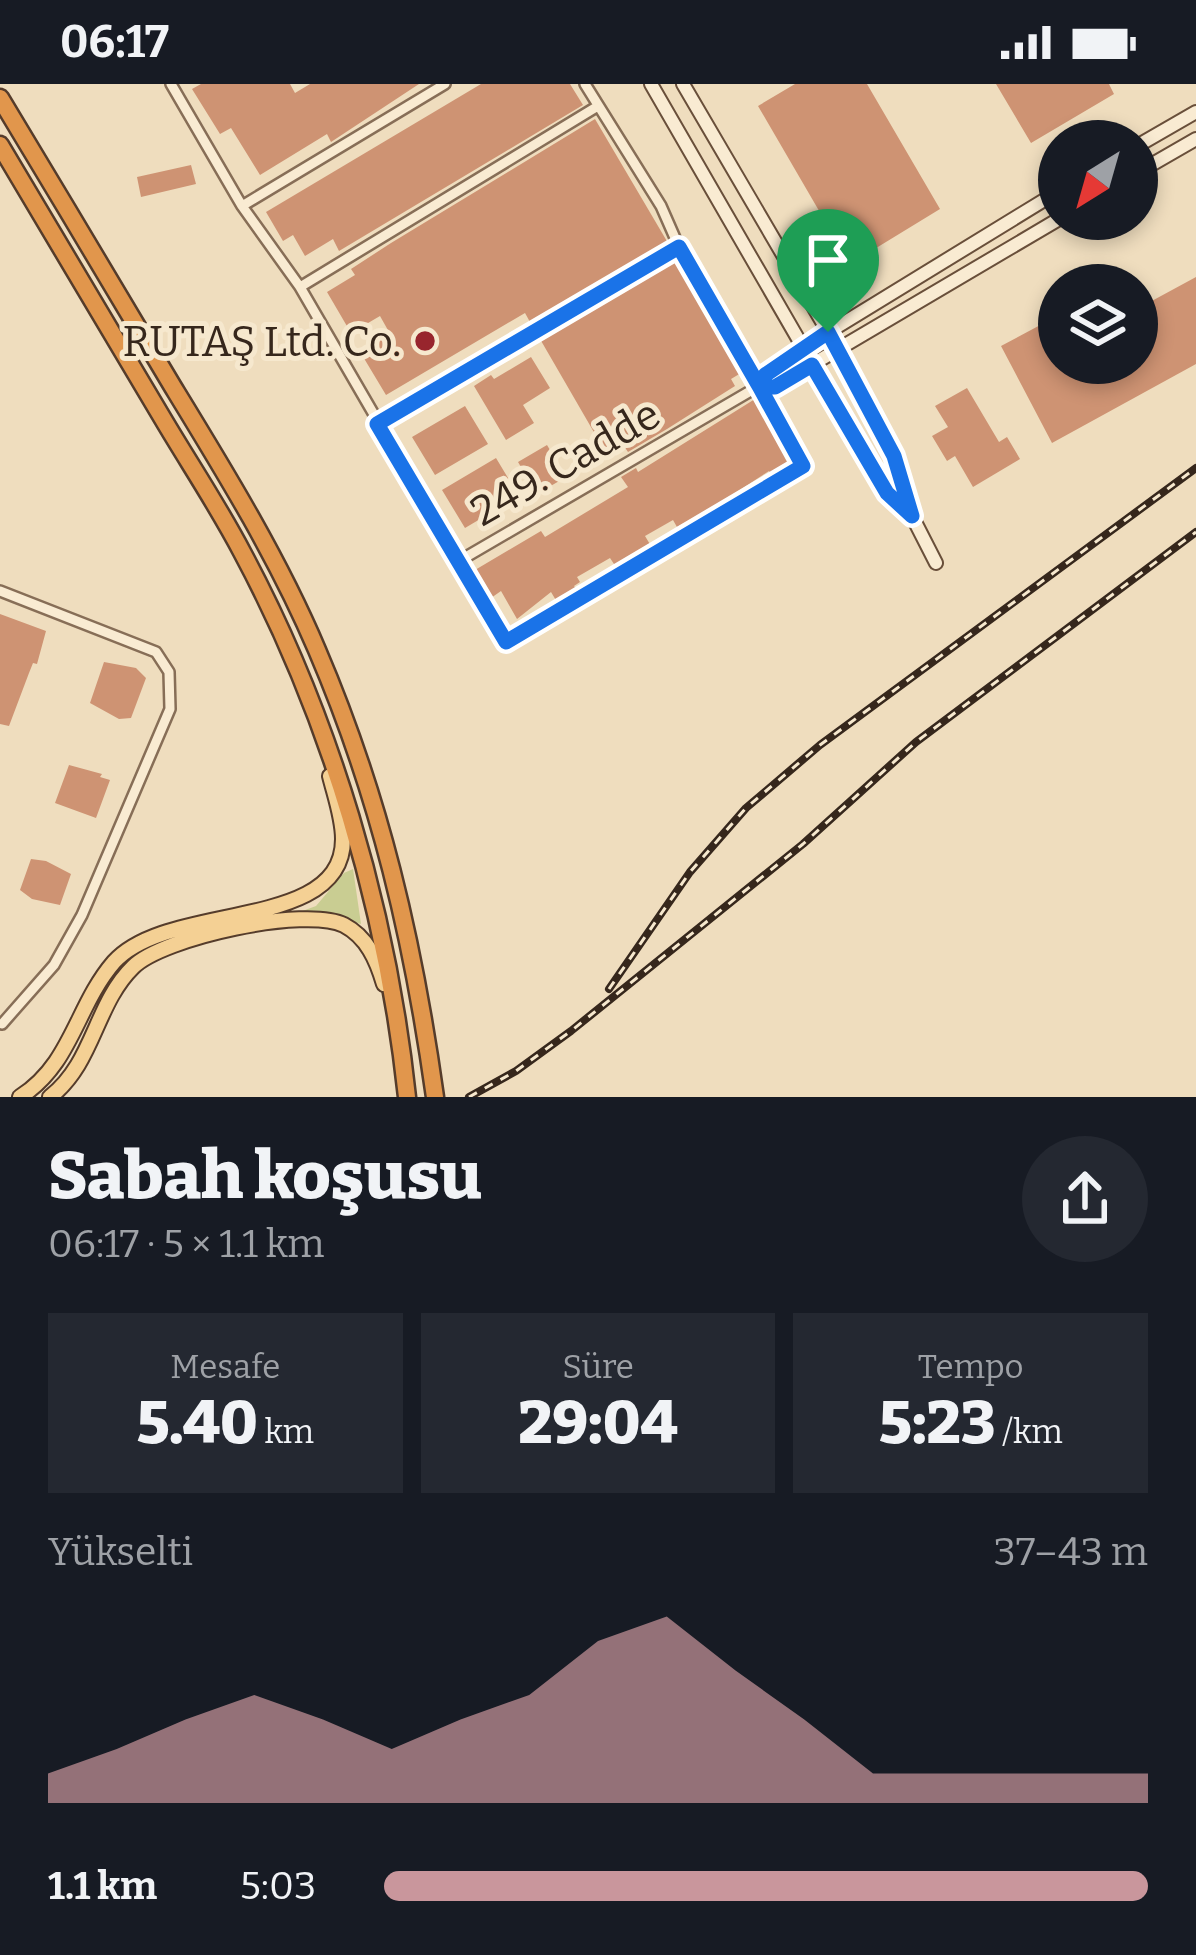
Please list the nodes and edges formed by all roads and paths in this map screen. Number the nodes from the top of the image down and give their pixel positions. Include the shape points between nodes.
1 (172, 84) edge
2 (445, 84) edge
3 (585, 84) edge
4 (650, 84) edge
5 (682, 84) edge
6 (0, 98) edge
7 (598, 106) junction
8 (1196, 112) edge
9 (1158, 134) edge
10 (1196, 139) edge
11 (0, 145) edge
12 (1158, 161) edge
13 (1038, 204) edge
14 (242, 206) junction
15 (1038, 231) edge
16 (679, 247) junction
17 (300, 287) junction
18 (828, 332) junction
19 (801, 349) junction
20 (838, 349) junction
21 (812, 365) junction
22 (759, 386) junction
23 (377, 424) junction
24 (912, 516) junction
25 (459, 561) junction
26 (935, 563) dead end
27 (0, 591) edge
28 (320, 730) junction
29 (291, 911) junction
30 (2, 1024) edge
31 (397, 1025) junction
32 (20, 1097) edge
33 (50, 1097) edge
34 (407, 1097) edge
35 (436, 1097) edge

1 - 14 street, 249. Cadde
2 - 14 street
3 - 7 street
4 - 19 street
5 - 18 street
6 - 35 highway via 248,511 316,648 396,882
7 - 16 street
7 - 17 street
8 - 9 street
10 - 12 street
11 - 28 highway via 242,552
13 - 18 street
14 - 17 street, 249. Cadde
15 - 20 street
16 - 22 street
16 - 23 street
17 - 23 street, 249. Cadde
18 - 19 street
18 - 20 street
19 - 21 street
19 - 22 street
20 - 21 street
20 - 24 street via 894,456
21 - 22 street via 775,387
21 - 24 street via 887,493
22 - 25 street, 249. Cadde
22 - 25 street via 803,466 506,642
23 - 25 street, 249. Cadde
24 - 26 street
27 - 30 street via 156,652 169,672 170,709 82,916 54,965
28 - 29 main road via 343,842 327,883
28 - 31 highway via 366,868
29 - 31 main road via 361,937
29 - 32 main road via 195,922 141,940 114,962 52,1072
29 - 33 main road via 141,960 118,985 79,1067
31 - 34 highway

